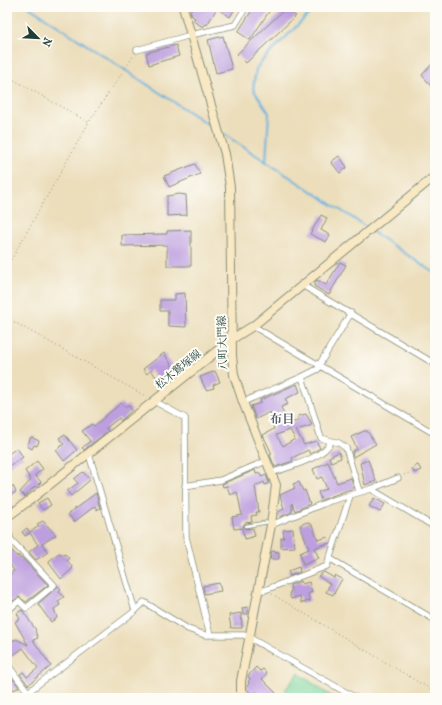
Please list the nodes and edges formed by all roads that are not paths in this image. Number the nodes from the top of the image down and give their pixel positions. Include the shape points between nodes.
1 (183, 7) edge
2 (246, 7) edge
3 (191, 35) junction
4 (137, 50) road end
5 (435, 176) edge
6 (302, 285) junction
7 (351, 313) junction
8 (252, 326) junction
9 (232, 339) junction
10 (435, 364) edge
11 (320, 366) junction
12 (302, 377) junction
13 (154, 401) junction
14 (242, 402) junction
15 (435, 434) edge
16 (331, 441) junction
17 (90, 454) junction
18 (266, 461) junction
19 (271, 473) junction
20 (398, 478) road end
21 (185, 486) junction
22 (371, 489) junction
23 (359, 491) junction
24 (350, 496) junction
25 (7, 517) edge
26 (272, 523) junction
27 (246, 526) dead end
28 (7, 527) edge
29 (435, 527) edge
30 (329, 558) junction
31 (261, 590) junction
32 (7, 611) edge
33 (135, 611) junction
34 (435, 620) edge
35 (210, 636) junction
36 (250, 638) junction
37 (7, 664) edge
38 (28, 692) junction
39 (23, 698) edge
40 (34, 698) edge
41 (241, 698) edge
42 (356, 698) edge

1 - 3 main road, 八町大門線
2 - 3 street via 235,25
3 - 4 street
3 - 9 main road, 八町大門線 via 226,154 230,187
5 - 6 main road, 松木鷲塚線
6 - 7 street
6 - 8 main road, 松木鷲塚線
7 - 10 street
7 - 11 street
8 - 9 main road, 松木鷲塚線
8 - 11 street
9 - 13 main road, 松木鷲塚線
9 - 14 main road, 八町大門線 via 234,375
11 - 12 street
11 - 15 street
12 - 14 street
12 - 16 street via 321,438
13 - 17 main road, 松木鷲塚線
13 - 21 street via 185,418
14 - 18 main road, 八町大門線
16 - 19 street via 329,447 310,459
16 - 23 street via 346,448
17 - 25 main road, 松木鷲塚線
17 - 33 street
18 - 19 main road, 八町大門線
18 - 21 street via 220,480
19 - 26 main road, 八町大門線 via 276,484
20 - 22 street
21 - 35 street via 186,537
22 - 23 street
22 - 29 street
23 - 24 street
24 - 26 street
24 - 30 street
26 - 27 lane
26 - 31 main road, 八町大門線
28 - 32 street via 11,540 54,585 26,608 19,602
30 - 31 street via 327,566
30 - 34 street
31 - 36 main road, 八町大門線
33 - 35 street via 144,602 188,629
33 - 38 street
35 - 36 street via 244,635
36 - 41 main road, 八町大門線 via 241,681
36 - 42 street
37 - 38 street
38 - 39 street
38 - 40 street

